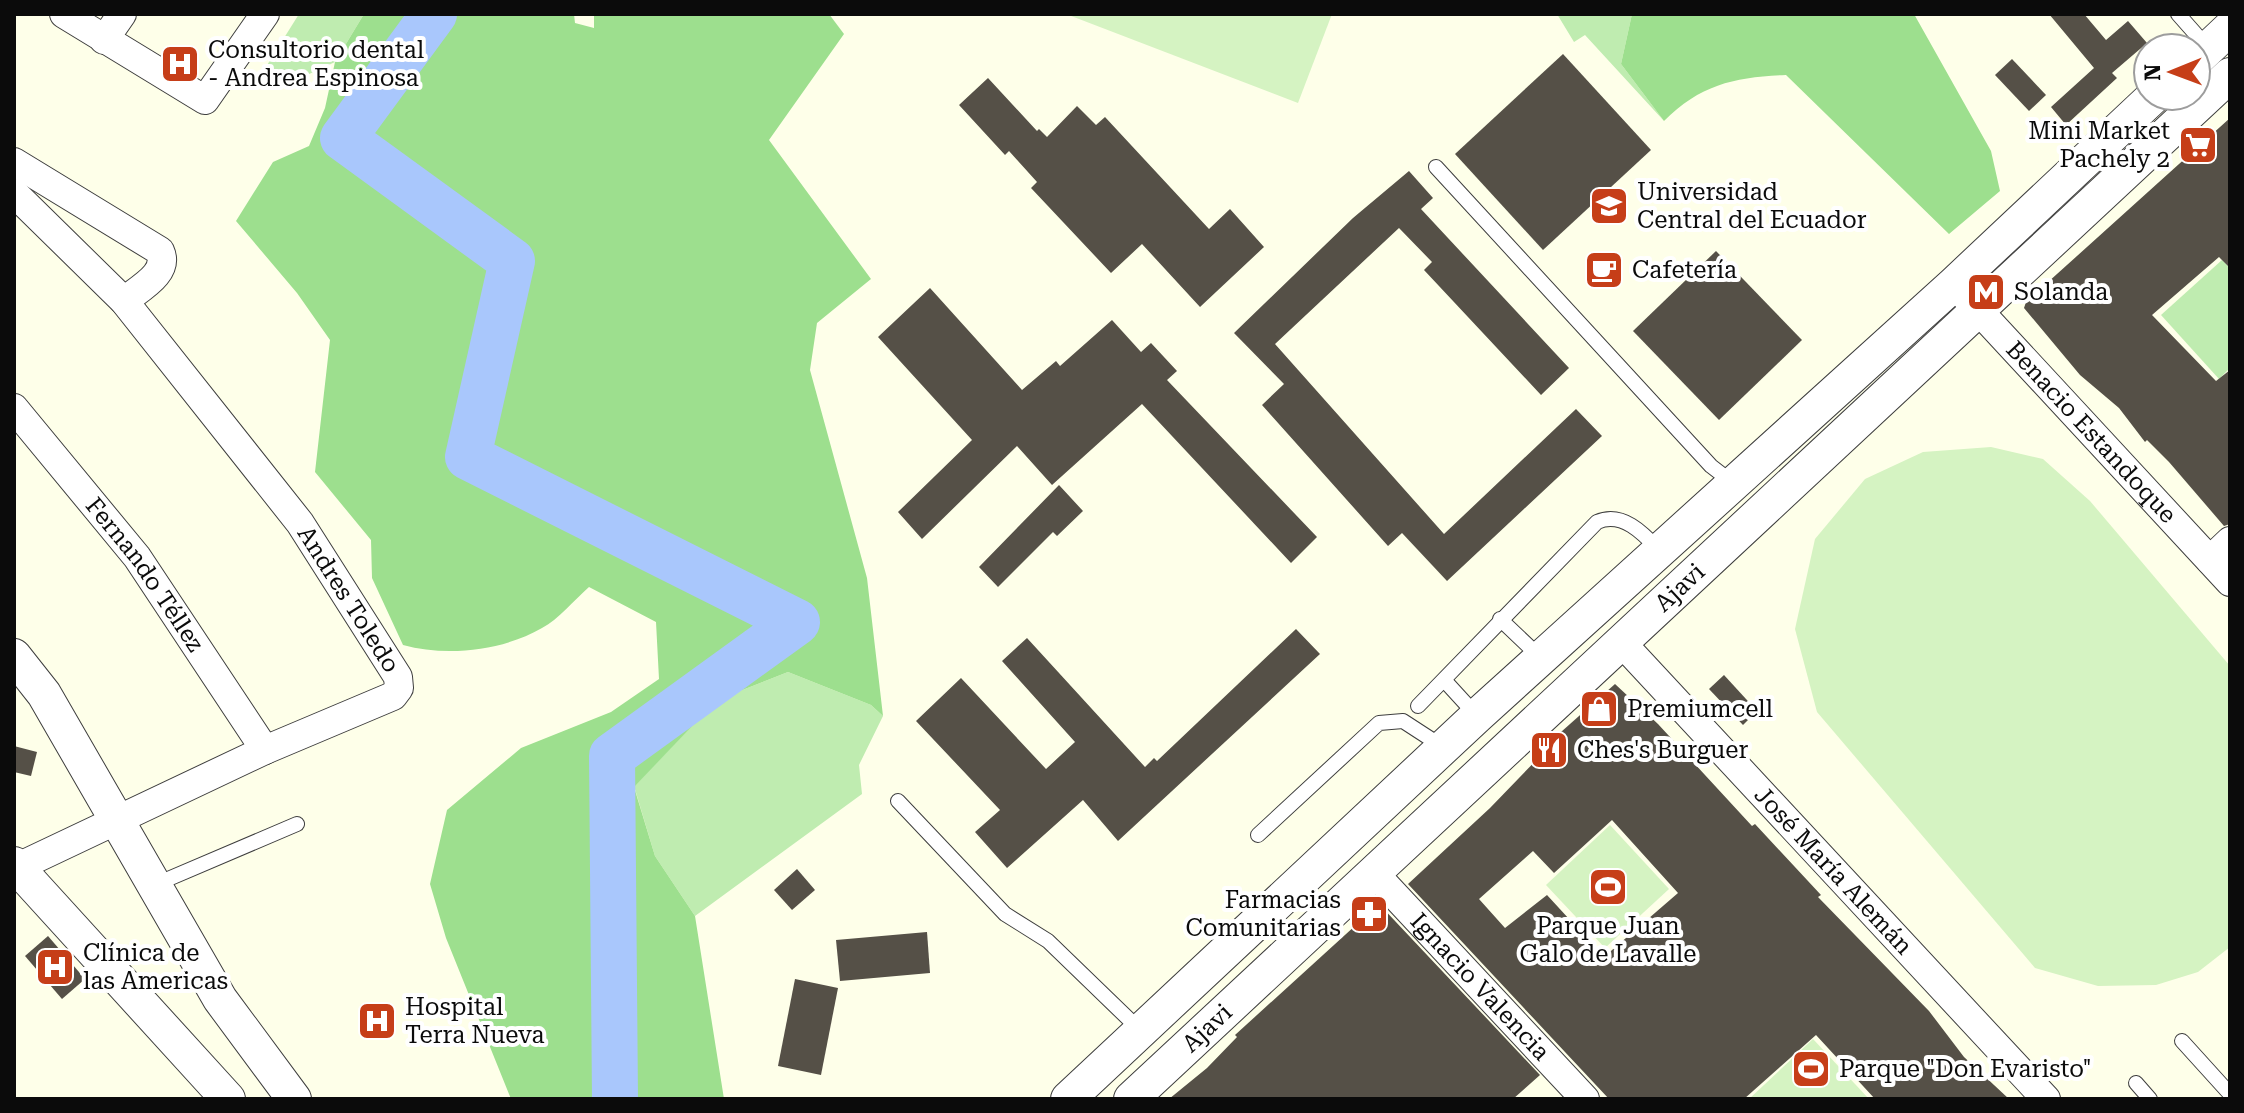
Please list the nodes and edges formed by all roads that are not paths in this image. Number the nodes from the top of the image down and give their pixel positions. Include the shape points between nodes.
1 (64, 14) edge
2 (122, 14) edge
3 (265, 14) edge
4 (2178, 14) edge
5 (2197, 32) edge
6 (104, 40) junction
7 (2230, 75) edge
8 (2137, 112) edge
9 (14, 162) edge
10 (1436, 167) dead end
11 (14, 193) edge
12 (1954, 284) junction
13 (124, 301) junction
14 (1978, 310) junction
15 (14, 408) edge
16 (1733, 484) junction
17 (1659, 550) junction
18 (2220, 550) edge
19 (2230, 582) edge
20 (1500, 619) junction
21 (1621, 642) junction
22 (14, 656) edge
23 (1541, 658) junction
24 (1445, 681) junction
25 (1418, 706) dead end
26 (1477, 716) junction
27 (1443, 747) junction
28 (265, 750) junction
29 (898, 801) dead end
30 (115, 821) junction
31 (297, 824) dead end
32 (1258, 835) dead end
33 (16, 866) edge
34 (1375, 874) junction
35 (153, 885) junction
36 (1140, 1030) junction
37 (2182, 1041) dead end
38 (2136, 1083) dead end
39 (2230, 1094) edge
40 (228, 1099) edge
41 (294, 1099) edge
42 (1068, 1099) edge
43 (1131, 1099) edge
44 (1585, 1099) edge
45 (2046, 1099) edge
46 (2150, 1099) edge

1 - 6 street
2 - 6 street
3 - 6 street via 205,100
4 - 5 lane
7 - 14 street, Ajavi
8 - 12 street, Ajavi
9 - 13 street via 160,251 161,270
10 - 16 lane
11 - 13 street, Andres Toledo
12 - 14 street, Benacio Estandoque
12 - 16 street, Ajavi
13 - 28 street, Andres Toledo via 300,523 398,677 393,696
14 - 18 street, Benacio Estandoque
14 - 21 street, Ajavi
15 - 28 street, Fernando Téllez via 137,557
16 - 17 street, Ajavi
17 - 20 lane via 1626,522 1597,522
17 - 23 street, Ajavi
18 - 19 street, Benacio Estandoque
20 - 23 lane
20 - 24 lane
21 - 34 street, Ajavi
21 - 45 street, José María Alemán
22 - 30 street via 44,694
23 - 26 street, Ajavi
24 - 25 lane
24 - 26 lane
26 - 27 street, Ajavi
27 - 32 lane via 1403,721 1379,723
27 - 36 street, Ajavi
28 - 30 street, Andres Toledo
29 - 36 lane via 1005,914 1048,941
30 - 33 street, Andres Toledo
30 - 35 street
31 - 35 lane
33 - 40 street
34 - 43 street, Ajavi
34 - 44 street, Ignacio Valencia
35 - 41 street via 220,999
36 - 42 street, Ajavi
37 - 39 lane
38 - 46 lane

